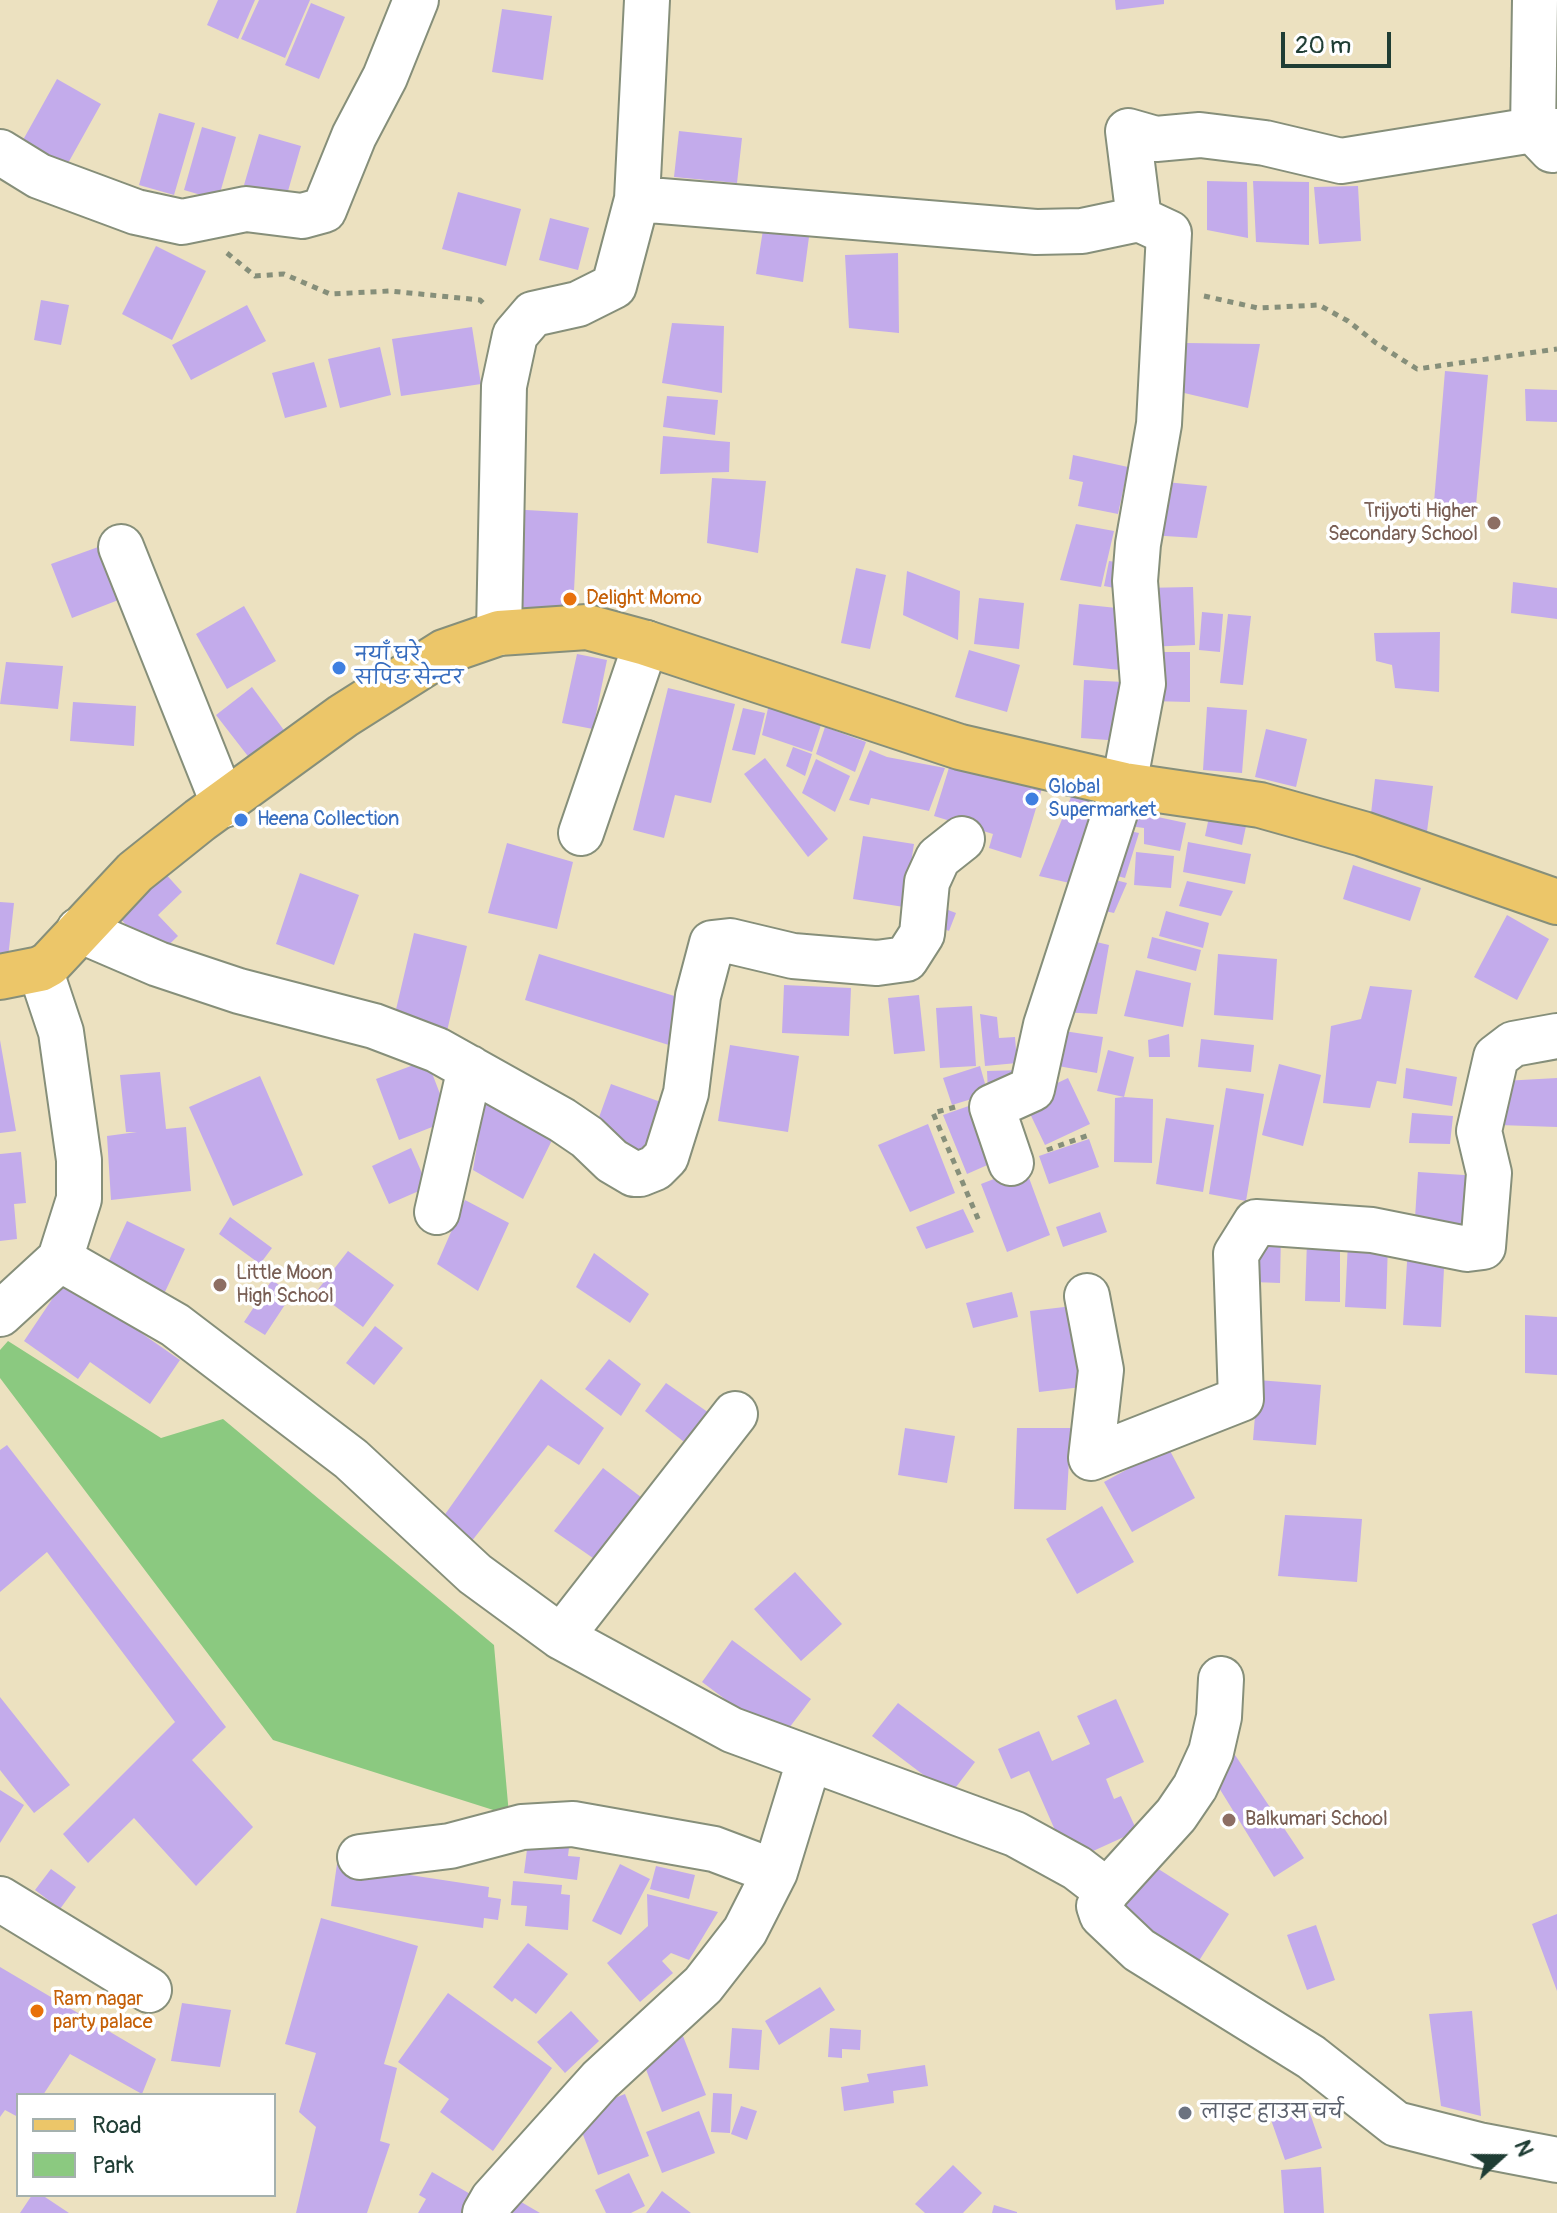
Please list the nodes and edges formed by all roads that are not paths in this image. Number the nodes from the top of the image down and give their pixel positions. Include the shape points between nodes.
1 (416, 0) edge
2 (647, 0) edge
3 (1535, 0) edge
4 (1549, 139) edge
5 (0, 152) edge
6 (637, 199) junction
7 (1139, 219) junction
8 (121, 547) dead end
9 (499, 633) junction
10 (646, 643) junction
11 (1124, 785) junction
12 (224, 805) junction
13 (581, 833) dead end
14 (962, 839) dead end
15 (1557, 902) edge
16 (79, 930) junction
17 (20, 973) edge
18 (1557, 1036) edge
19 (470, 1068) junction
20 (1011, 1163) dead end
21 (437, 1212) dead end
22 (60, 1259) junction
23 (1087, 1296) dead end
24 (0, 1314) edge
25 (735, 1414) dead end
26 (561, 1637) junction
27 (1221, 1679) dead end
28 (809, 1761) junction
29 (360, 1857) dead end
30 (775, 1872) junction
31 (1107, 1891) junction
32 (0, 1899) edge
33 (149, 1990) dead end
34 (1557, 2128) edge
35 (1479, 2145) junction
36 (1557, 2160) edge
37 (485, 2213) edge

1 - 5 street via 324,210 302,216 246,209 182,222 136,212 39,176
2 - 6 street
3 - 4 street
4 - 7 street via 1341,161 1265,143 1200,135 1156,139 1128,131
6 - 7 street via 1036,232 1082,231
6 - 9 street via 614,286 578,304 533,314 515,335 504,386
7 - 11 street via 1169,233 1159,424 1135,581 1143,684
8 - 12 street
9 - 10 main road via 587,627
9 - 12 main road via 444,652 343,716
10 - 11 main road via 960,747
10 - 13 street
11 - 15 main road via 1260,805 1363,834
11 - 20 street via 1046,1025 1032,1089 992,1107
12 - 16 main road via 135,872
14 - 19 street via 938,858 927,882 922,934 906,959 877,963 793,956 730,941 712,943 698,996 686,1093 666,1157 648,1172 634,1174 562,1120
16 - 17 main road via 49,964
16 - 19 street via 239,991 374,1026
17 - 22 street via 61,1032 79,1160 79,1199
18 - 23 street via 1513,1044 1496,1057 1479,1131 1489,1173 1483,1247 1467,1249 1372,1230 1256,1222 1236,1254 1241,1399 1091,1458 1101,1370
19 - 21 street
22 - 24 street
22 - 26 street via 175,1325 351,1459 475,1574
25 - 26 street
26 - 28 street via 732,1730
27 - 31 street via 1211,1752 1195,1787
28 - 30 street
28 - 31 street via 1015,1834
29 - 30 street via 450,1846 522,1827 573,1824 714,1849
30 - 37 street via 745,1931 703,1985 600,2080
31 - 35 street via 1099,1906 1102,1915 1139,1950 1311,2057 1396,2124
32 - 33 street
34 - 35 street
35 - 36 street

